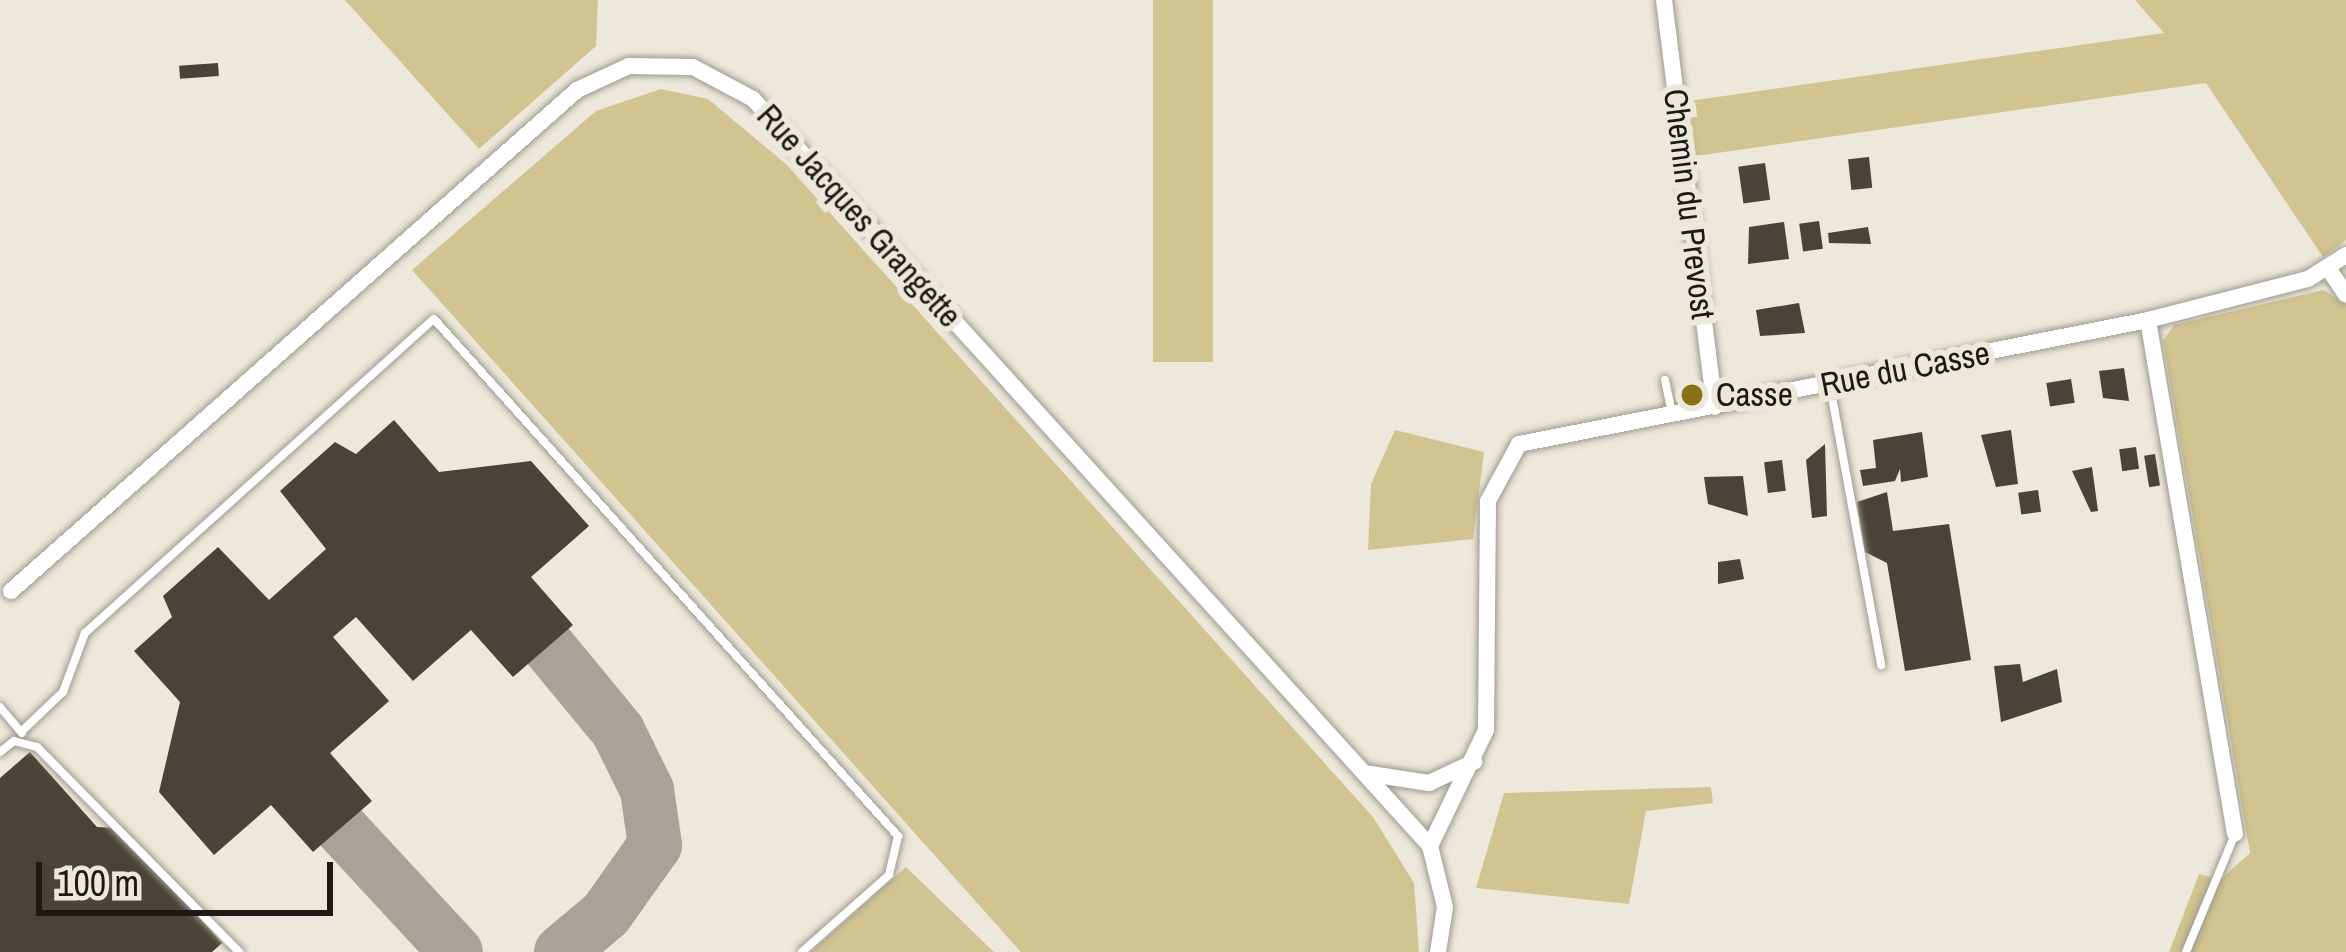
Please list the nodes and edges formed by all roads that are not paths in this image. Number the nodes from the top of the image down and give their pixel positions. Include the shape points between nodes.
1 (1664, 0) edge
2 (2346, 255) edge
3 (2328, 268) junction
4 (2346, 295) edge
5 (2148, 320) junction
6 (1665, 380) dead end
7 (1830, 385) junction
8 (1715, 407) junction
9 (1673, 414) junction
10 (10, 591) dead end
11 (1881, 664) dead end
12 (0, 707) edge
13 (23, 735) junction
14 (0, 752) edge
15 (1475, 761) junction
16 (1364, 773) junction
17 (2235, 834) joint
18 (1430, 845) junction
19 (239, 952) edge
20 (802, 952) edge
21 (1438, 952) edge
22 (2186, 952) edge

1 - 8 street, Chemin du Prevost
2 - 3 street, Rue du Casse
3 - 4 street
3 - 5 street, Rue du Casse
5 - 7 street, Rue du Casse
5 - 17 street
6 - 9 lane
7 - 8 street, Rue du Casse
7 - 11 lane
8 - 9 street, Rue du Casse
9 - 15 street, Rue du Casse via 1536,437 1496,469
10 - 16 street, Rue Jacques Grangette via 577,89 629,66 693,67 753,99
12 - 13 lane
13 - 14 lane
13 - 19 lane via 94,810 122,822
13 - 20 lane via 63,692 85,633 434,319 898,836 889,875
15 - 16 street via 1429,783
15 - 18 street, Rue du Casse
16 - 18 street, Rue Jacques Grangette
17 - 22 lane
18 - 21 street, Rue Jacques Grangette via 1445,907

